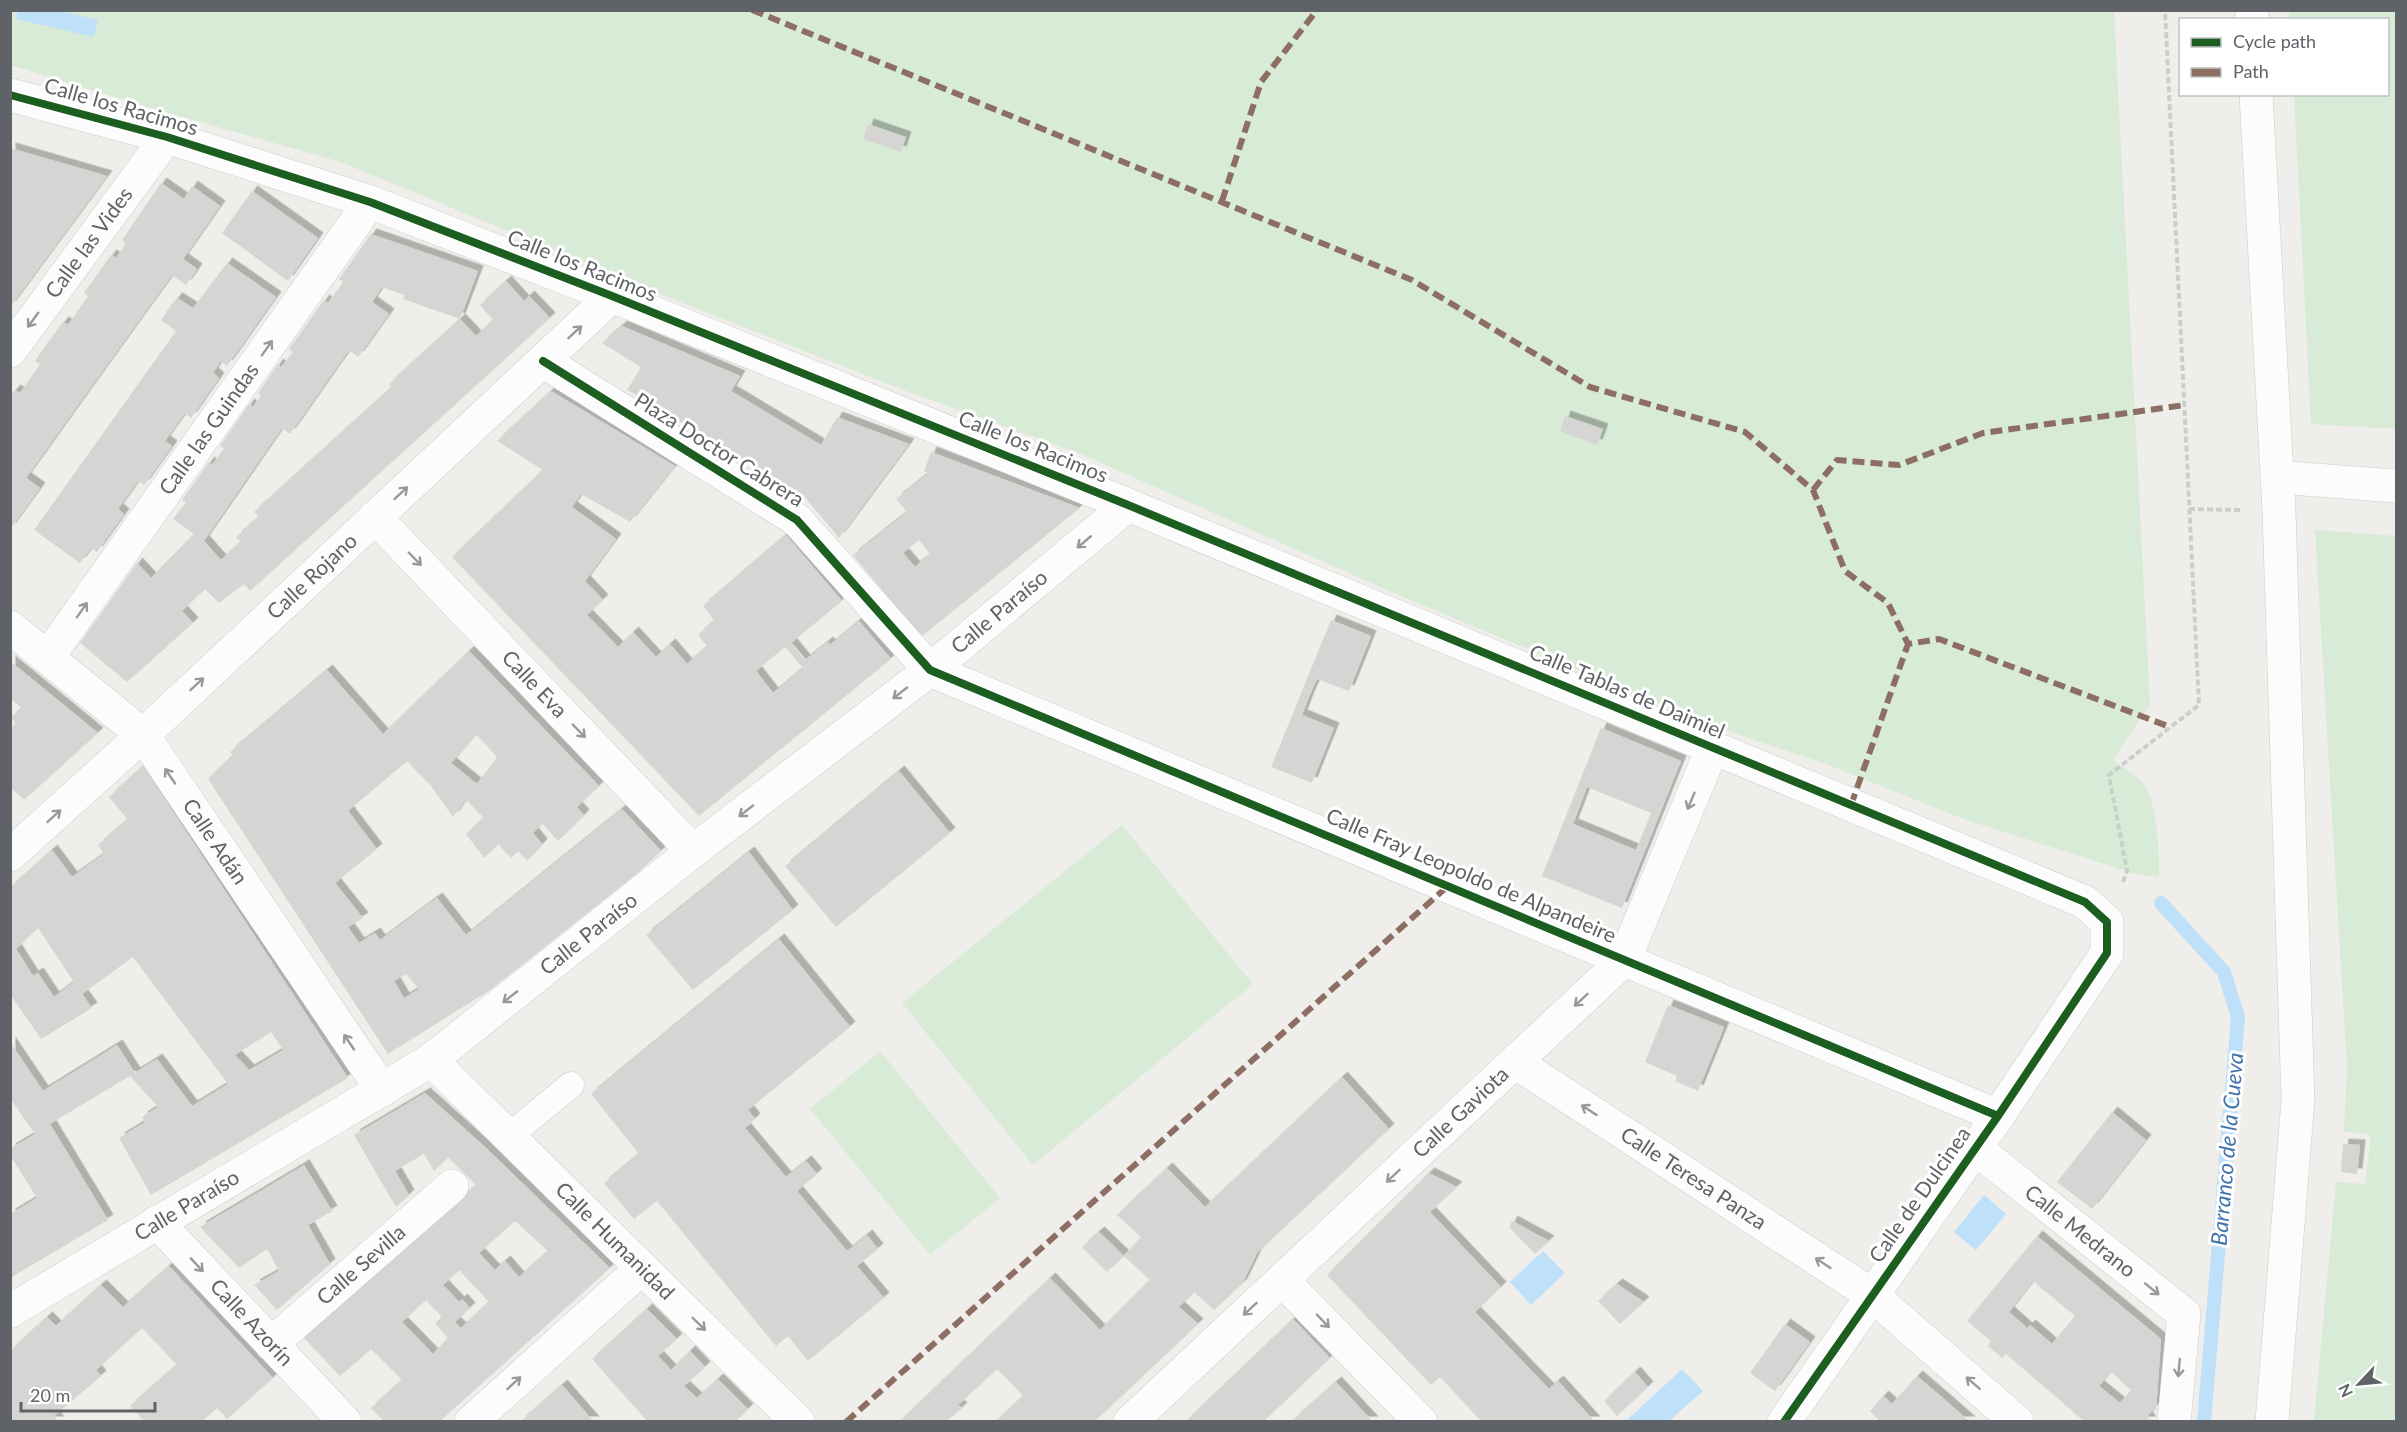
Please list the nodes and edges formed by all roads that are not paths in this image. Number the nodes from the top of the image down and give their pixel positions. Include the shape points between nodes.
1 (10, 95) edge
2 (2256, 96) edge
3 (167, 137) junction
4 (370, 202) junction
5 (612, 296) junction
6 (10, 351) edge
7 (543, 362) junction
8 (2277, 477) junction
9 (2397, 486) edge
10 (1128, 505) junction
11 (375, 517) junction
12 (10, 627) edge
13 (48, 657) junction
14 (930, 670) junction
15 (142, 735) junction
16 (1713, 747) junction
17 (693, 851) junction
18 (10, 855) edge
19 (2107, 922) joint
20 (1624, 960) junction
21 (431, 1060) junction
22 (1515, 1062) junction
23 (572, 1085) dead end
24 (382, 1090) junction
25 (1998, 1116) junction
26 (509, 1136) junction
27 (1975, 1148) junction
28 (452, 1186) dead end
29 (157, 1222) junction
30 (642, 1269) junction
31 (1282, 1280) junction
32 (1872, 1295) junction
33 (10, 1311) edge
34 (271, 1344) junction
35 (345, 1422) edge
36 (471, 1422) edge
37 (798, 1422) edge
38 (1130, 1422) edge
39 (1421, 1422) edge
40 (1784, 1422) edge
41 (2017, 1422) edge
42 (2174, 1422) edge
43 (2272, 1422) edge

1 - 3 street, Calle los Racimos
2 - 8 street
3 - 4 street, Calle los Racimos
3 -> 6 street, Calle las Vides
4 - 5 street, Calle los Racimos
13 -> 4 street, Calle las Guindas
7 -> 5 street, Calle Rojano
5 - 10 street, Calle los Racimos
11 -> 7 street, Calle Rojano
7 - 14 street, Plaza Doctor Cabrera via 797,520
8 - 9 street
8 - 43 street via 2298,1100
10 -> 14 street, Calle Paraíso
10 - 16 street, Calle Tablas de Daimiel
15 -> 11 street, Calle Rojano
11 -> 17 street, Calle Eva
12 - 13 street, Calle Adán
13 - 15 street, Calle Adán
14 -> 17 street, Calle Paraíso
14 - 20 street, Calle Fray Leopoldo de Alpandeire
18 -> 15 street, Calle Rojano
24 -> 15 street, Calle Adán
16 - 19 street, Calle Tablas de Daimiel via 2085,902
16 -> 20 street, Calle Gaviota
17 -> 21 street, Calle Paraíso
19 - 25 street, Calle de Dulcinea via 2107,953
20 -> 22 street, Calle Gaviota
20 - 25 street, Calle Fray Leopoldo de Alpandeire
21 - 24 street, Calle Paraíso
21 - 26 street, Calle Humanidad
22 -> 31 street, Calle Gaviota
32 -> 22 street, Calle Teresa Panza
23 - 26 lane
24 - 29 street, Calle Paraíso
25 - 27 street, Calle de Dulcinea
26 - 30 street, Calle Humanidad
27 - 32 street, Calle de Dulcinea
27 -> 42 street, Calle Medrano via 2184,1314
28 - 34 street, Calle Sevilla
29 - 33 street, Calle Paraíso
29 -> 34 street, Calle Azorín
36 -> 30 street
30 -> 37 street, Calle Humanidad
31 -> 38 street, Calle Gaviota
31 -> 39 street
32 - 40 street, Calle de Dulcinea
41 -> 32 street, Calle Teresa Panza
34 - 35 street, Calle Azorín

